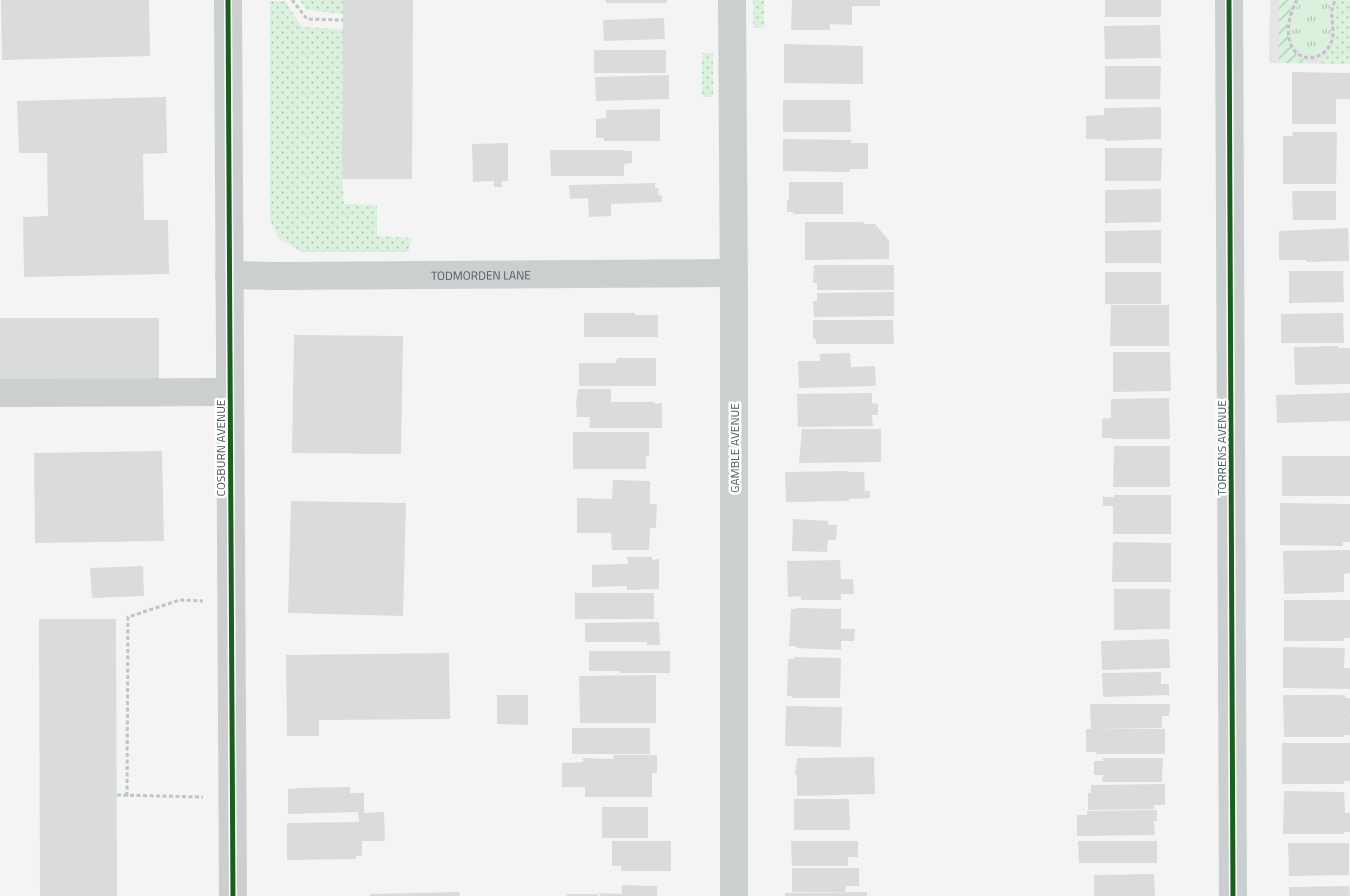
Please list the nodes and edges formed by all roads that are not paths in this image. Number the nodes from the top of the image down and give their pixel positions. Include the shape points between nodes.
1 (228, 0) edge
2 (732, 0) edge
3 (1229, 0) edge
4 (734, 273) junction
5 (229, 275) junction
6 (230, 392) junction
7 (0, 393) edge
8 (233, 896) edge
9 (734, 896) edge
10 (1233, 896) edge

1 - 5 street, COSBURN AVENUE
2 - 4 street, GAMBLE AVENUE
3 - 10 street, TORRENS AVENUE
4 - 5 street, TODMORDEN LANE
4 - 9 street, GAMBLE AVENUE
5 - 6 street, COSBURN AVENUE
6 - 7 street
6 - 8 street, COSBURN AVENUE

